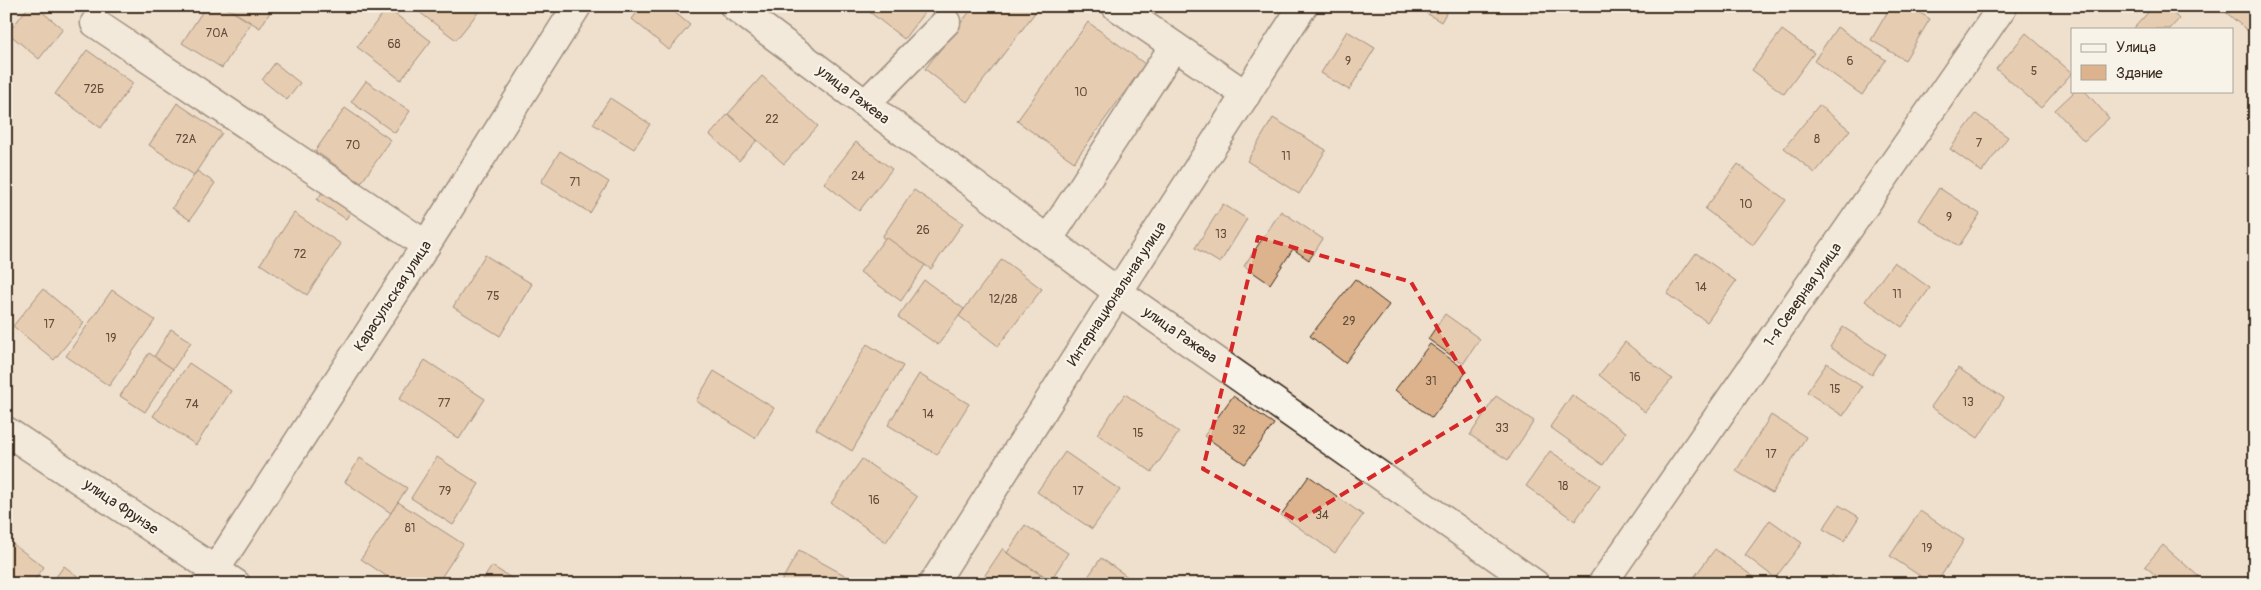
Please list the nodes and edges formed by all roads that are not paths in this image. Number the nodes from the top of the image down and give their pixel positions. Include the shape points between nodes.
1 (577, 6) edge
2 (734, 6) edge
3 (1116, 6) edge
4 (1303, 6) edge
5 (2003, 6) edge
6 (946, 22) dead end
7 (95, 24) dead end
8 (1174, 46) junction
9 (1246, 95) junction
10 (865, 104) junction
11 (1048, 240) junction
12 (426, 246) junction
13 (1118, 292) junction
14 (6, 431) edge
15 (219, 579) edge
16 (932, 584) edge
17 (1535, 584) edge
18 (1602, 584) edge

1 - 12 street, Карасульская улица
2 - 10 street, улица Ражева
3 - 8 street
4 - 9 street, Интернациональная улица
5 - 18 street, 1-я Северная улица
6 - 10 street
7 - 12 street
8 - 9 street
8 - 11 street
9 - 13 street, Интернациональная улица
10 - 11 street, улица Ражева
11 - 13 street, улица Ражева
12 - 15 street, Карасульская улица
13 - 16 street, Интернациональная улица
13 - 17 street, улица Ражева
14 - 15 street, улица Фрунзе

